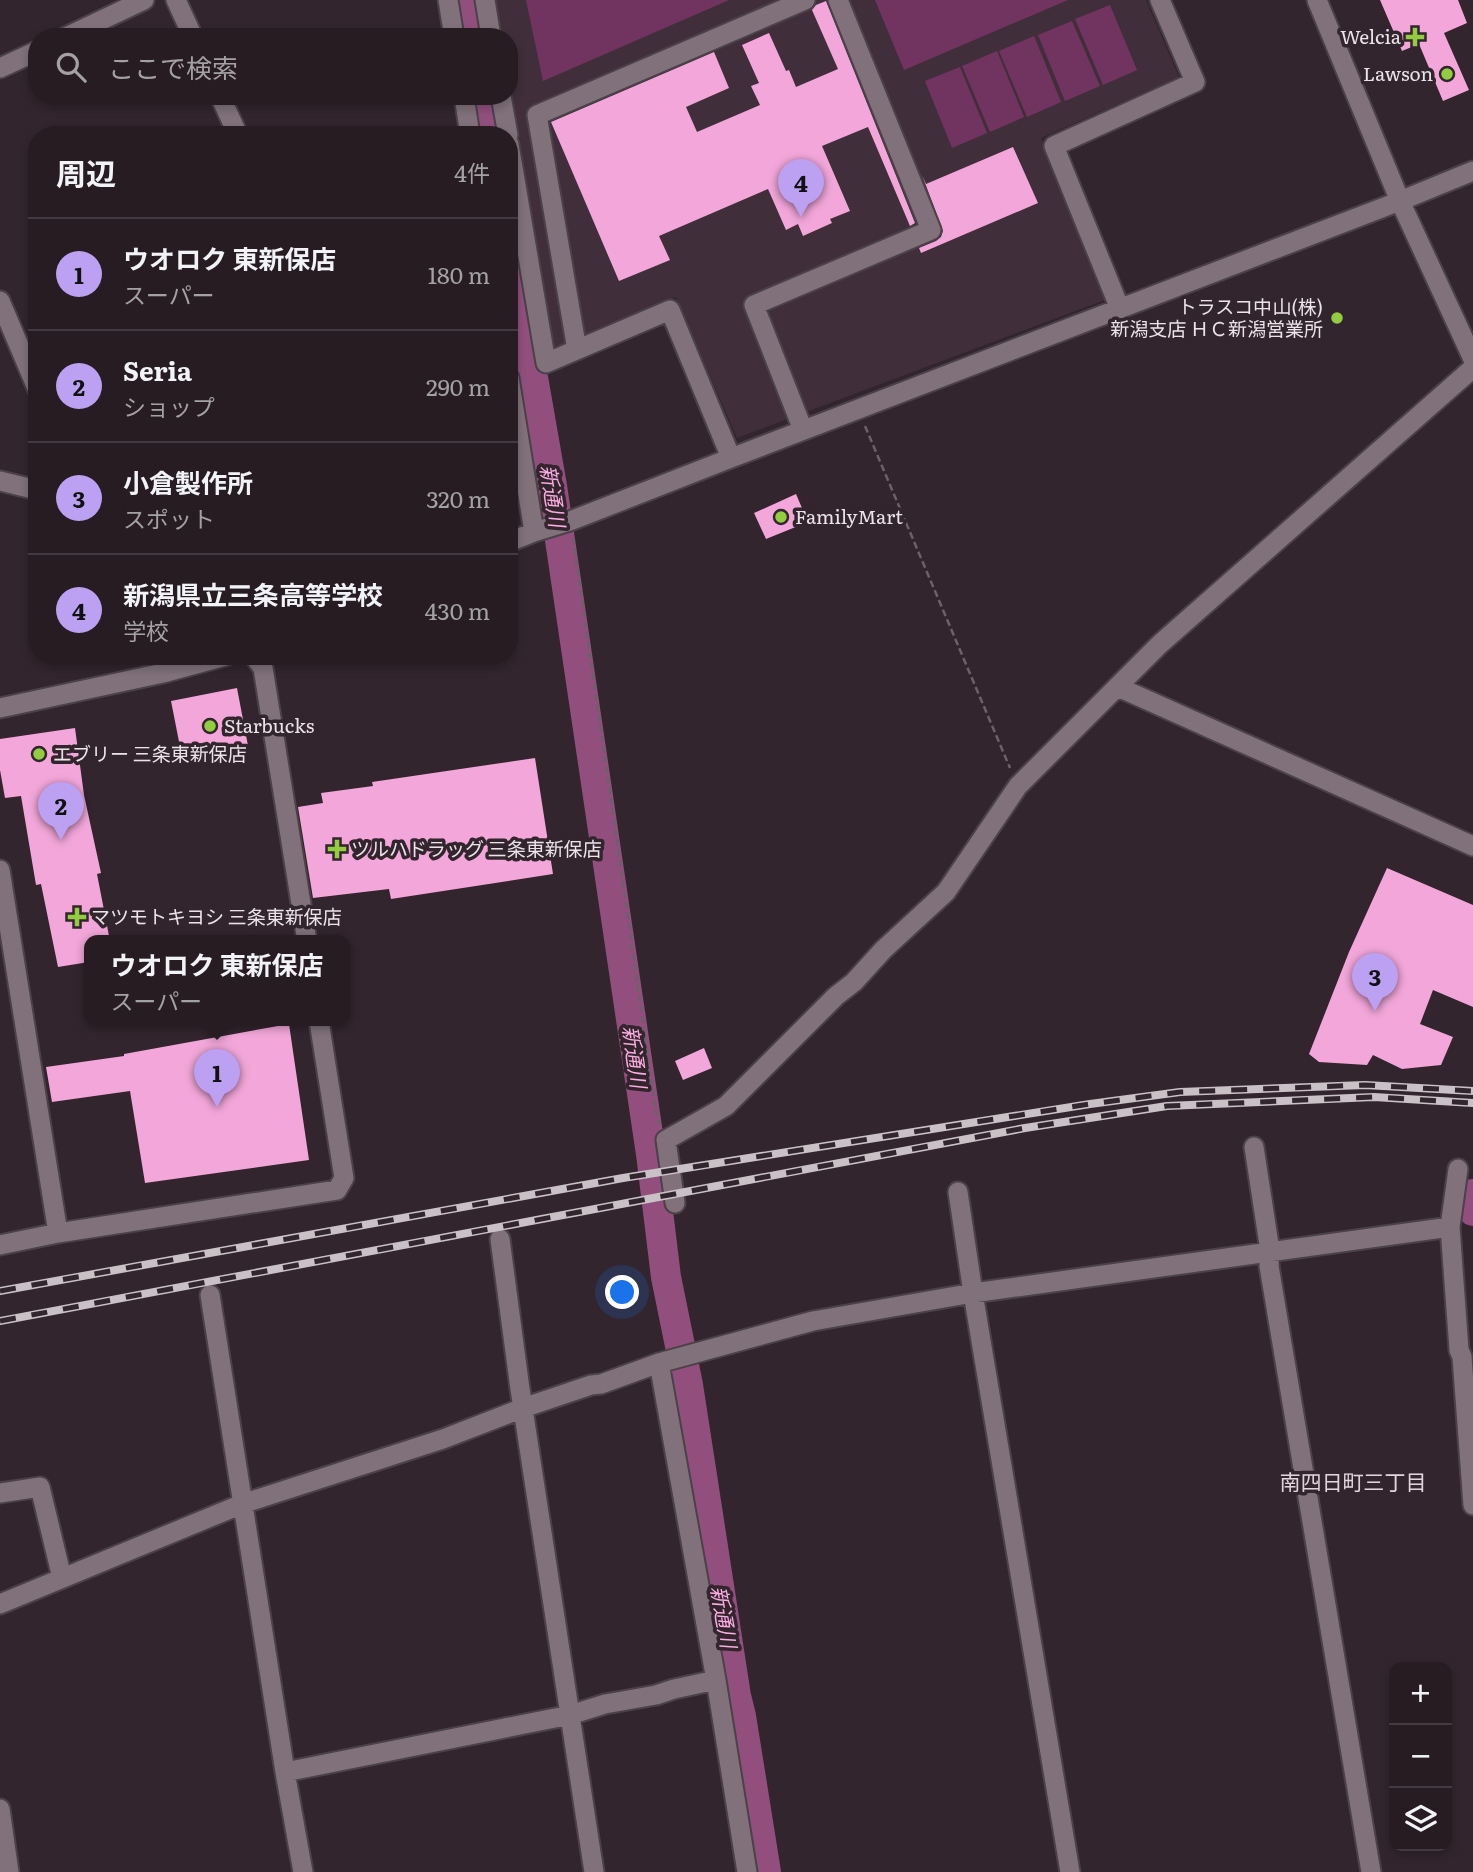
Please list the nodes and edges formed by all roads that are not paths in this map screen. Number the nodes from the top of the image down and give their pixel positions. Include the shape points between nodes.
1 (144, 0) edge
2 (176, 0) edge
3 (448, 0) edge
4 (485, 0) edge
5 (805, 0) edge
6 (838, 0) edge
7 (1160, 0) edge
8 (1317, 0) edge
9 (85, 28) edge
10 (189, 28) edge
11 (453, 28) edge
12 (490, 28) edge
13 (28, 55) edge
14 (0, 68) edge
15 (224, 105) edge
16 (465, 105) edge
17 (503, 105) edge
18 (234, 126) edge
19 (469, 126) edge
20 (506, 126) edge
21 (1473, 171) edge
22 (518, 197) edge
23 (1399, 201) junction
24 (0, 301) edge
25 (1120, 309) junction
26 (577, 350) junction
27 (1473, 359) edge
28 (28, 367) edge
29 (1473, 368) edge
30 (518, 422) edge
31 (803, 430) junction
32 (731, 458) junction
33 (0, 481) edge
34 (28, 488) edge
35 (540, 530) junction
36 (518, 539) edge
37 (192, 665) edge
38 (261, 665) edge
39 (1118, 687) junction
40 (0, 708) edge
41 (1473, 846) edge
42 (0, 870) edge
43 (305, 935) edge
44 (320, 1026) edge
45 (1254, 1147) dead end
46 (1458, 1169) dead end
47 (958, 1192) dead end
48 (675, 1203) dead end
49 (1450, 1227) junction
50 (58, 1233) junction
51 (500, 1239) dead end
52 (0, 1245) edge
53 (1270, 1251) junction
54 (973, 1293) junction
55 (210, 1295) dead end
56 (659, 1363) junction
57 (523, 1408) junction
58 (0, 1493) edge
59 (242, 1504) junction
60 (1473, 1505) edge
61 (62, 1578) junction
62 (0, 1604) edge
63 (716, 1680) junction
64 (570, 1715) junction
65 (285, 1772) junction
66 (0, 1809) edge
67 (9, 1872) edge
68 (303, 1872) edge
69 (594, 1872) edge
70 (747, 1872) edge
71 (1070, 1872) edge
72 (1371, 1872) edge

1 - 9 street
2 - 10 street
3 - 11 street
4 - 12 street
5 - 26 street via 537,115
6 - 31 street via 931,230 754,305
7 - 25 street via 1195,82 1055,146
8 - 23 street
13 - 14 street
15 - 18 street
16 - 19 street
17 - 20 street
21 - 23 street
22 - 26 street via 546,363
23 - 25 street
23 - 27 street
24 - 28 street
25 - 31 street
26 - 32 street via 670,310
29 - 39 street via 1160,644
30 - 35 street
31 - 32 street
32 - 35 street
33 - 34 street
35 - 36 street
37 - 40 street
38 - 43 street
39 - 41 street
39 - 48 street via 1018,786 946,892 726,1106 666,1140
42 - 50 street
44 - 50 street via 344,1178 337,1190
45 - 53 street
46 - 49 street
47 - 54 street
49 - 53 street
49 - 60 street
50 - 52 street
51 - 57 street
53 - 54 street
53 - 72 street
54 - 56 street via 813,1321
54 - 71 street
55 - 59 street
56 - 57 street
56 - 63 street
57 - 59 street
57 - 64 street
58 - 61 street via 40,1487
59 - 61 street
59 - 65 street
61 - 62 street
63 - 64 street
63 - 70 street
64 - 65 street
64 - 69 street
65 - 68 street
66 - 67 street

